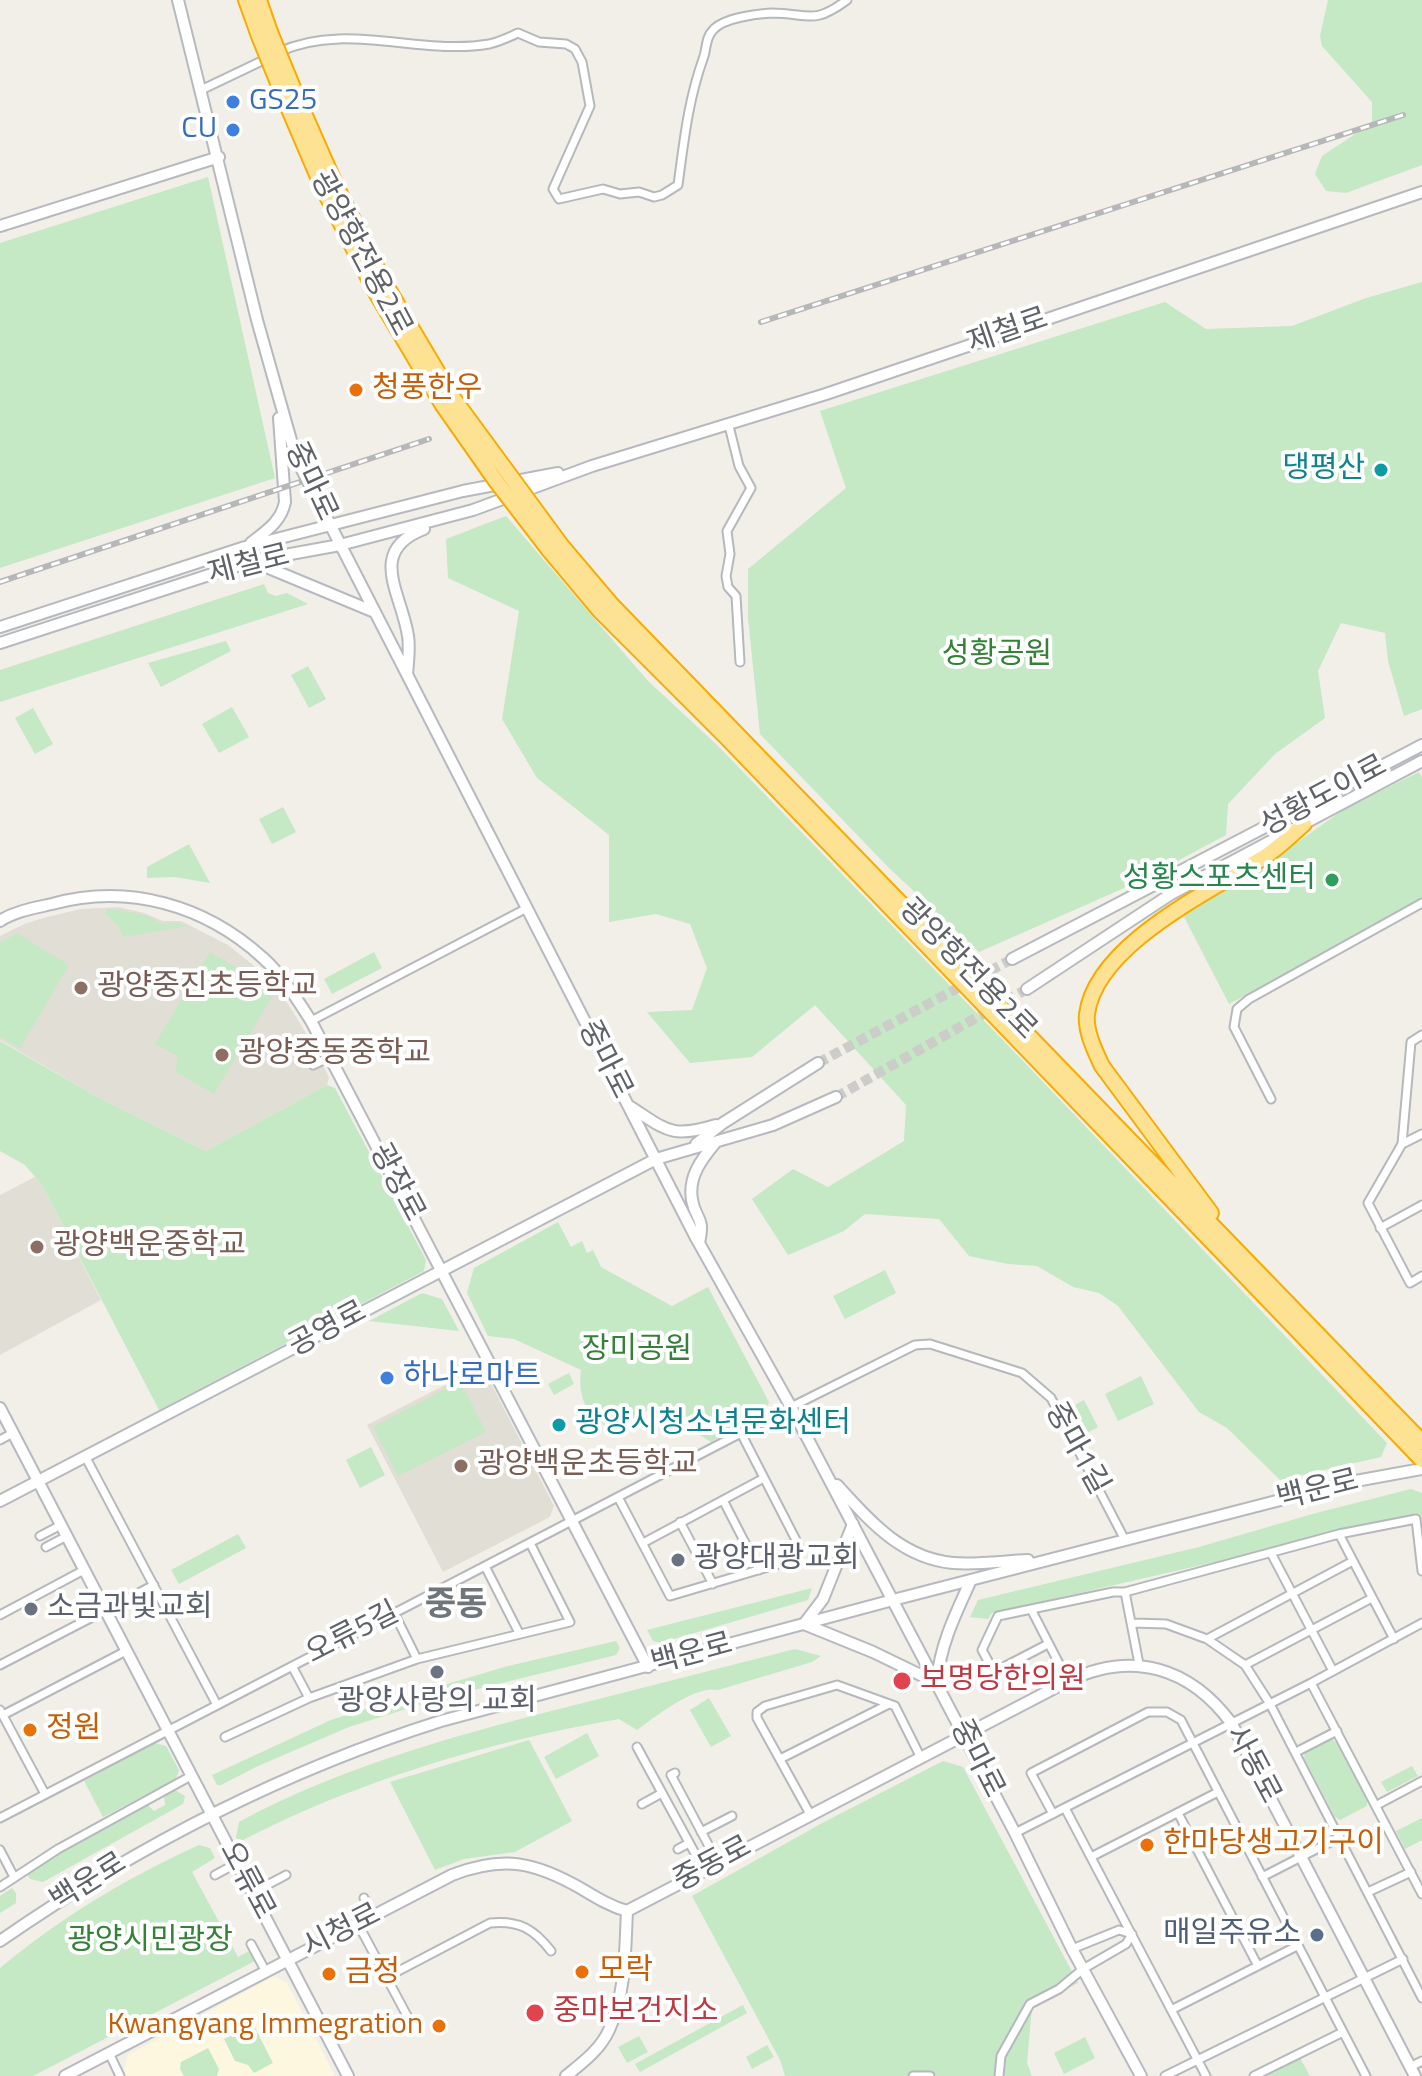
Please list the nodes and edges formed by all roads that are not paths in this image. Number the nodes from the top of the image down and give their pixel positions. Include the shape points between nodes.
1 (178, 0) edge
2 (246, 0) edge
3 (259, 0) edge
4 (847, 0) edge
5 (265, 34) junction
6 (201, 90) junction
7 (219, 157) junction
8 (1422, 192) edge
9 (0, 226) edge
10 (277, 396) junction
11 (729, 426) junction
12 (592, 466) junction
13 (473, 510) junction
14 (329, 525) junction
15 (340, 545) junction
16 (245, 547) junction
17 (555, 548) junction
18 (252, 561) junction
19 (373, 611) junction
20 (0, 627) edge
21 (0, 643) edge
22 (740, 662) dead end
23 (407, 676) junction
24 (1418, 747) edge
25 (1421, 764) edge
26 (1304, 824) junction
27 (1422, 903) edge
28 (527, 908) junction
29 (2, 915) edge
30 (1012, 959) tunnel mouth
31 (1027, 989) tunnel mouth
32 (311, 1021) junction
33 (1422, 1035) edge
34 (330, 1057) junction
35 (818, 1063) tunnel mouth
36 (313, 1065) dead end
37 (836, 1097) tunnel mouth
38 (1271, 1099) dead end
39 (627, 1105) junction
40 (723, 1123) junction
41 (1422, 1134) edge
42 (715, 1142) junction
43 (1402, 1144) junction
44 (692, 1147) junction
45 (656, 1159) junction
46 (1422, 1205) edge
47 (1380, 1228) junction
48 (699, 1243) junction
49 (1247, 1261) junction
50 (442, 1270) junction
51 (1422, 1276) edge
52 (791, 1407) junction
53 (0, 1408) edge
54 (13, 1433) junction
55 (741, 1433) junction
56 (0, 1440) edge
57 (1422, 1442) edge
58 (85, 1456) junction
59 (1422, 1460) edge
60 (1422, 1469) edge
61 (826, 1473) junction
62 (764, 1478) junction
63 (38, 1481) junction
64 (618, 1497) junction
65 (723, 1500) junction
66 (0, 1501) edge
67 (573, 1521) junction
68 (680, 1522) junction
69 (853, 1524) junction
70 (61, 1525) junction
71 (1339, 1534) junction
72 (40, 1536) dead end
73 (67, 1536) junction
74 (1125, 1540) junction
75 (530, 1543) junction
76 (643, 1543) junction
77 (46, 1547) dead end
78 (1271, 1553) junction
79 (1050, 1559) junction
80 (1353, 1561) junction
81 (485, 1566) junction
82 (84, 1570) junction
83 (759, 1570) junction
84 (1422, 1571) edge
85 (971, 1580) junction
86 (713, 1584) junction
87 (154, 1585) junction
88 (1125, 1592) junction
89 (1292, 1594) junction
90 (1372, 1598) junction
91 (893, 1600) junction
92 (105, 1611) junction
93 (1032, 1611) junction
94 (394, 1613) junction
95 (0, 1615) edge
96 (1133, 1623) junction
97 (1422, 1623) edge
98 (804, 1624) junction
99 (1311, 1630) junction
100 (519, 1633) junction
101 (1207, 1639) junction
102 (1394, 1639) junction
103 (1048, 1644) junction
104 (126, 1651) junction
105 (417, 1659) junction
106 (1139, 1664) junction
107 (0, 1665) edge
108 (1245, 1665) junction
109 (292, 1666) junction
110 (648, 1667) junction
111 (1333, 1671) junction
112 (1068, 1681) junction
113 (937, 1683) junction
114 (1311, 1683) junction
115 (309, 1698) junction
116 (889, 1704) junction
117 (1270, 1704) junction
118 (217, 1705) junction
119 (1, 1713) edge
120 (1232, 1724) junction
121 (168, 1730) junction
122 (1337, 1731) junction
123 (963, 1734) junction
124 (225, 1737) dead end
125 (1194, 1741) junction
126 (637, 1747) dead end
127 (1296, 1752) junction
128 (920, 1756) junction
129 (780, 1759) junction
130 (675, 1773) dead end
131 (191, 1776) junction
132 (1421, 1786) edge
133 (1218, 1792) junction
134 (662, 1793) junction
135 (45, 1794) junction
136 (642, 1804) dead end
137 (1377, 1805) junction
138 (1065, 1808) junction
139 (211, 1813) junction
140 (1178, 1813) junction
141 (810, 1814) junction
142 (1053, 1814) junction
143 (732, 1816) dead end
144 (0, 1818) edge
145 (701, 1832) junction
146 (1015, 1833) junction
147 (1340, 1837) junction
148 (689, 1843) junction
149 (678, 1849) dead end
150 (0, 1850) edge
151 (1301, 1856) junction
152 (1091, 1857) junction
153 (237, 1863) junction
154 (718, 1863) junction
155 (704, 1870) junction
156 (1411, 1872) junction
157 (215, 1875) dead end
158 (286, 1875) dead end
159 (14, 1877) junction
160 (1262, 1877) junction
161 (0, 1887) edge
162 (1368, 1892) junction
163 (252, 1893) junction
164 (1422, 1894) edge
165 (364, 1898) dead end
166 (627, 1911) junction
167 (373, 1916) junction
168 (358, 1924) junction
169 (1132, 1934) junction
170 (0, 1941) edge
171 (251, 1944) dead end
172 (1297, 1946) junction
173 (1072, 1949) junction
174 (551, 1951) dead end
175 (1403, 1959) junction
176 (288, 1960) junction
177 (1258, 1966) junction
178 (1083, 1969) junction
179 (266, 1972) junction
180 (387, 1977) junction
181 (1364, 1978) junction
182 (1325, 1998) junction
183 (1422, 1998) edge
184 (1171, 2010) junction
185 (412, 2025) dead end
186 (1343, 2032) junction
187 (109, 2053) junction
188 (1198, 2061) junction
189 (1422, 2061) edge
190 (1412, 2072) edge
191 (65, 2076) edge
192 (120, 2076) edge
193 (348, 2076) edge
194 (566, 2076) edge
195 (913, 2076) edge
196 (930, 2076) edge
197 (999, 2076) edge
198 (1141, 2076) edge
199 (1165, 2076) edge
200 (1206, 2076) edge
201 (1254, 2076) edge
202 (1366, 2076) edge

1 - 6 main road, 중마로
2 - 5 highway
3 - 5 highway
4 - 6 street via 824,16 770,13 712,30 695,76 678,185 654,197 603,189 559,199 553,189 590,106 582,62 566,44 539,42 518,33 470,46 327,38 293,46
5 - 17 highway, 광양항전용2로, bridge via 290,98 448,401
6 - 7 main road, 중마로
7 - 9 main road
7 - 10 main road, 중마로
8 - 11 main road, 제철로
10 - 14 main road, 중마로 via 296,458
10 - 16 main road via 283,513
11 - 12 main road, 제철로
11 - 22 street via 751,488 727,531 726,576 736,596
12 - 13 main road, 제철로
12 - 14 main road, 제철로
13 - 15 main road, 제철로
13 - 23 main road via 414,532 389,564 408,637
14 - 15 main road, 중마로
14 - 16 main road, 제철로
15 - 18 main road, 제철로
15 - 19 main road, 중마로
16 - 20 main road, 제철로
17 - 49 highway, 광양항전용2로
17 - 59 highway, 광양항전용2로 via 600,611
18 - 19 main road
18 - 21 main road, 제철로
19 - 23 main road, 중마로
23 - 28 main road, 중마로
24 - 25 main road
24 - 30 main road, 성황도이로
25 - 26 main road, 성황도이로
26 - 31 main road, 성황도이로 via 1171,894
26 - 49 highway via 1265,857 1148,931 1097,984 1087,1015 1102,1066
27 - 38 street via 1240,1004 1234,1027
28 - 32 street
28 - 39 main road, 중마로
29 - 32 main road, 광장로 via 96,895 183,908 266,960
32 - 34 main road, 광장로
33 - 43 street via 1411,1042
34 - 36 street
34 - 50 main road, 광장로
35 - 40 main road
37 - 42 main road via 773,1125
39 - 40 main road via 652,1124 687,1134
39 - 45 main road, 중마로
40 - 44 main road
41 - 43 street
42 - 44 main road
42 - 48 main road via 693,1176 692,1201 703,1225
43 - 47 street via 1368,1203
44 - 45 main road
45 - 48 main road, 중마로
45 - 50 main road, 공영로
46 - 47 street
47 - 51 street via 1410,1283
48 - 52 main road, 중마로
49 - 57 highway, 광양항전용2로
50 - 58 main road, 공영로
50 - 67 main road, 광장로
52 - 55 street, 오류5길
52 - 61 main road, 중마로
52 - 74 street, 중마1길 via 915,1345 930,1344 1022,1373 1051,1398
53 - 54 main road
54 - 56 street
54 - 63 main road
55 - 62 street
55 - 64 street, 오류5길
58 - 63 main road, 공영로
58 - 87 street
60 - 74 main road, 백운로 via 1350,1482
61 - 69 main road, 중마로
61 - 79 main road via 874,1526 910,1552 955,1563
62 - 65 street
62 - 83 street via 798,1544 792,1560
63 - 66 main road, 공영로
63 - 70 main road
64 - 67 street, 오류5길
64 - 76 street
65 - 68 street
65 - 83 street
67 - 75 street, 오류5길
67 - 110 main road, 광장로
68 - 76 street
68 - 86 street
69 - 91 main road, 중마로
69 - 98 main road via 823,1599
70 - 72 street
70 - 73 main road
71 - 78 street
71 - 80 street
71 - 84 street via 1416,1519
73 - 77 street
73 - 82 main road
74 - 79 main road, 백운로
75 - 81 street, 오류5길
75 - 100 street via 570,1622
76 - 86 street via 670,1596
78 - 88 street
78 - 89 street
79 - 85 main road, 백운로
80 - 89 street
80 - 90 street
81 - 94 street, 오류5길
81 - 100 street
82 - 92 main road
82 - 95 street
83 - 86 street
85 - 91 main road, 백운로
85 - 113 main road via 938,1662
87 - 92 street
87 - 118 street
88 - 93 street
88 - 96 street
89 - 99 street
89 - 101 street
90 - 99 street
90 - 102 street
91 - 98 main road, 백운로
91 - 113 main road, 중마로
92 - 104 main road
92 - 107 street
93 - 103 street
93 - 103 street via 998,1616 982,1650 994,1672
94 - 105 street
94 - 109 street, 오류5길
96 - 101 street via 1166,1624
96 - 106 street
97 - 102 street
98 - 110 main road, 백운로
98 - 113 main road
99 - 108 street
99 - 111 street
100 - 105 street
101 - 108 street
102 - 111 street
103 - 112 street
104 - 119 street
104 - 121 main road
105 - 115 street
106 - 112 main road, 사동로 via 1097,1669
106 - 120 main road, 사동로 via 1173,1673 1194,1686 1218,1704
108 - 117 street
109 - 115 street
109 - 118 street, 오류5길
110 - 139 main road, 백운로 via 378,1741
111 - 114 street
112 - 123 main road, 사동로
113 - 123 main road, 중마로
114 - 117 street
114 - 122 street
115 - 124 street
116 - 128 street via 895,1706
116 - 129 street
116 - 129 street via 837,1685 765,1706 757,1718
117 - 120 street
117 - 127 street
118 - 121 street, 오류5길
119 - 135 street
120 - 125 street
120 - 151 main road, 사동로
121 - 131 main road
121 - 135 street, 오류5길
122 - 127 street
122 - 137 street
123 - 128 main road, 중동로
123 - 146 main road, 중마로
125 - 133 street
125 - 138 street
125 - 142 street via 1181,1720 1167,1712 1148,1712 1043,1766 1031,1773
126 - 134 street
127 - 147 street
128 - 141 main road, 중동로
129 - 141 street
130 - 145 street via 671,1775
131 - 139 main road
131 - 159 street
132 - 137 street
133 - 140 street
133 - 160 street
134 - 136 street
134 - 148 street
135 - 144 street, 오류5길
137 - 156 street
138 - 142 street
138 - 152 street
139 - 153 main road, 오류로
139 - 170 main road, 백운로 via 117,1864
140 - 152 street
140 - 177 street
141 - 154 main road, 중동로
142 - 146 street
143 - 145 street
145 - 154 street
146 - 173 main road, 중마로
147 - 151 street
147 - 162 street
148 - 149 street
148 - 155 street
150 - 159 street
151 - 160 street
151 - 181 main road, 사동로
152 - 169 street
153 - 157 street
153 - 163 main road, 오류로
154 - 155 main road, 중동로
155 - 166 main road, 중동로
156 - 162 street
156 - 164 street
158 - 163 street
159 - 161 street
160 - 172 street
162 - 175 street
163 - 176 main road, 오류로
165 - 167 street
166 - 167 main road, 시청로 via 530,1865 508,1862 452,1875
166 - 194 main road via 622,1981 609,2031
167 - 168 main road, 시청로
168 - 176 main road, 시청로
168 - 180 street
169 - 173 street via 1119,1930
169 - 178 street via 1126,1944
169 - 184 street
171 - 179 street
172 - 177 street
172 - 182 street
173 - 178 main road, 중마로
174 - 180 street via 522,1926 490,1923
175 - 181 street
175 - 183 street
176 - 179 main road, 시청로
176 - 193 main road, 오류로
177 - 184 street
178 - 197 street via 1030,2004 1001,2056
178 - 198 main road, 중마로
179 - 187 main road, 시청로
180 - 185 street
181 - 182 street
181 - 190 main road, 사동로
182 - 186 street
182 - 188 street
184 - 188 street
186 - 201 street
186 - 202 street
187 - 191 main road, 시청로
187 - 192 street
188 - 199 street
188 - 200 street
189 - 190 street
195 - 196 street

